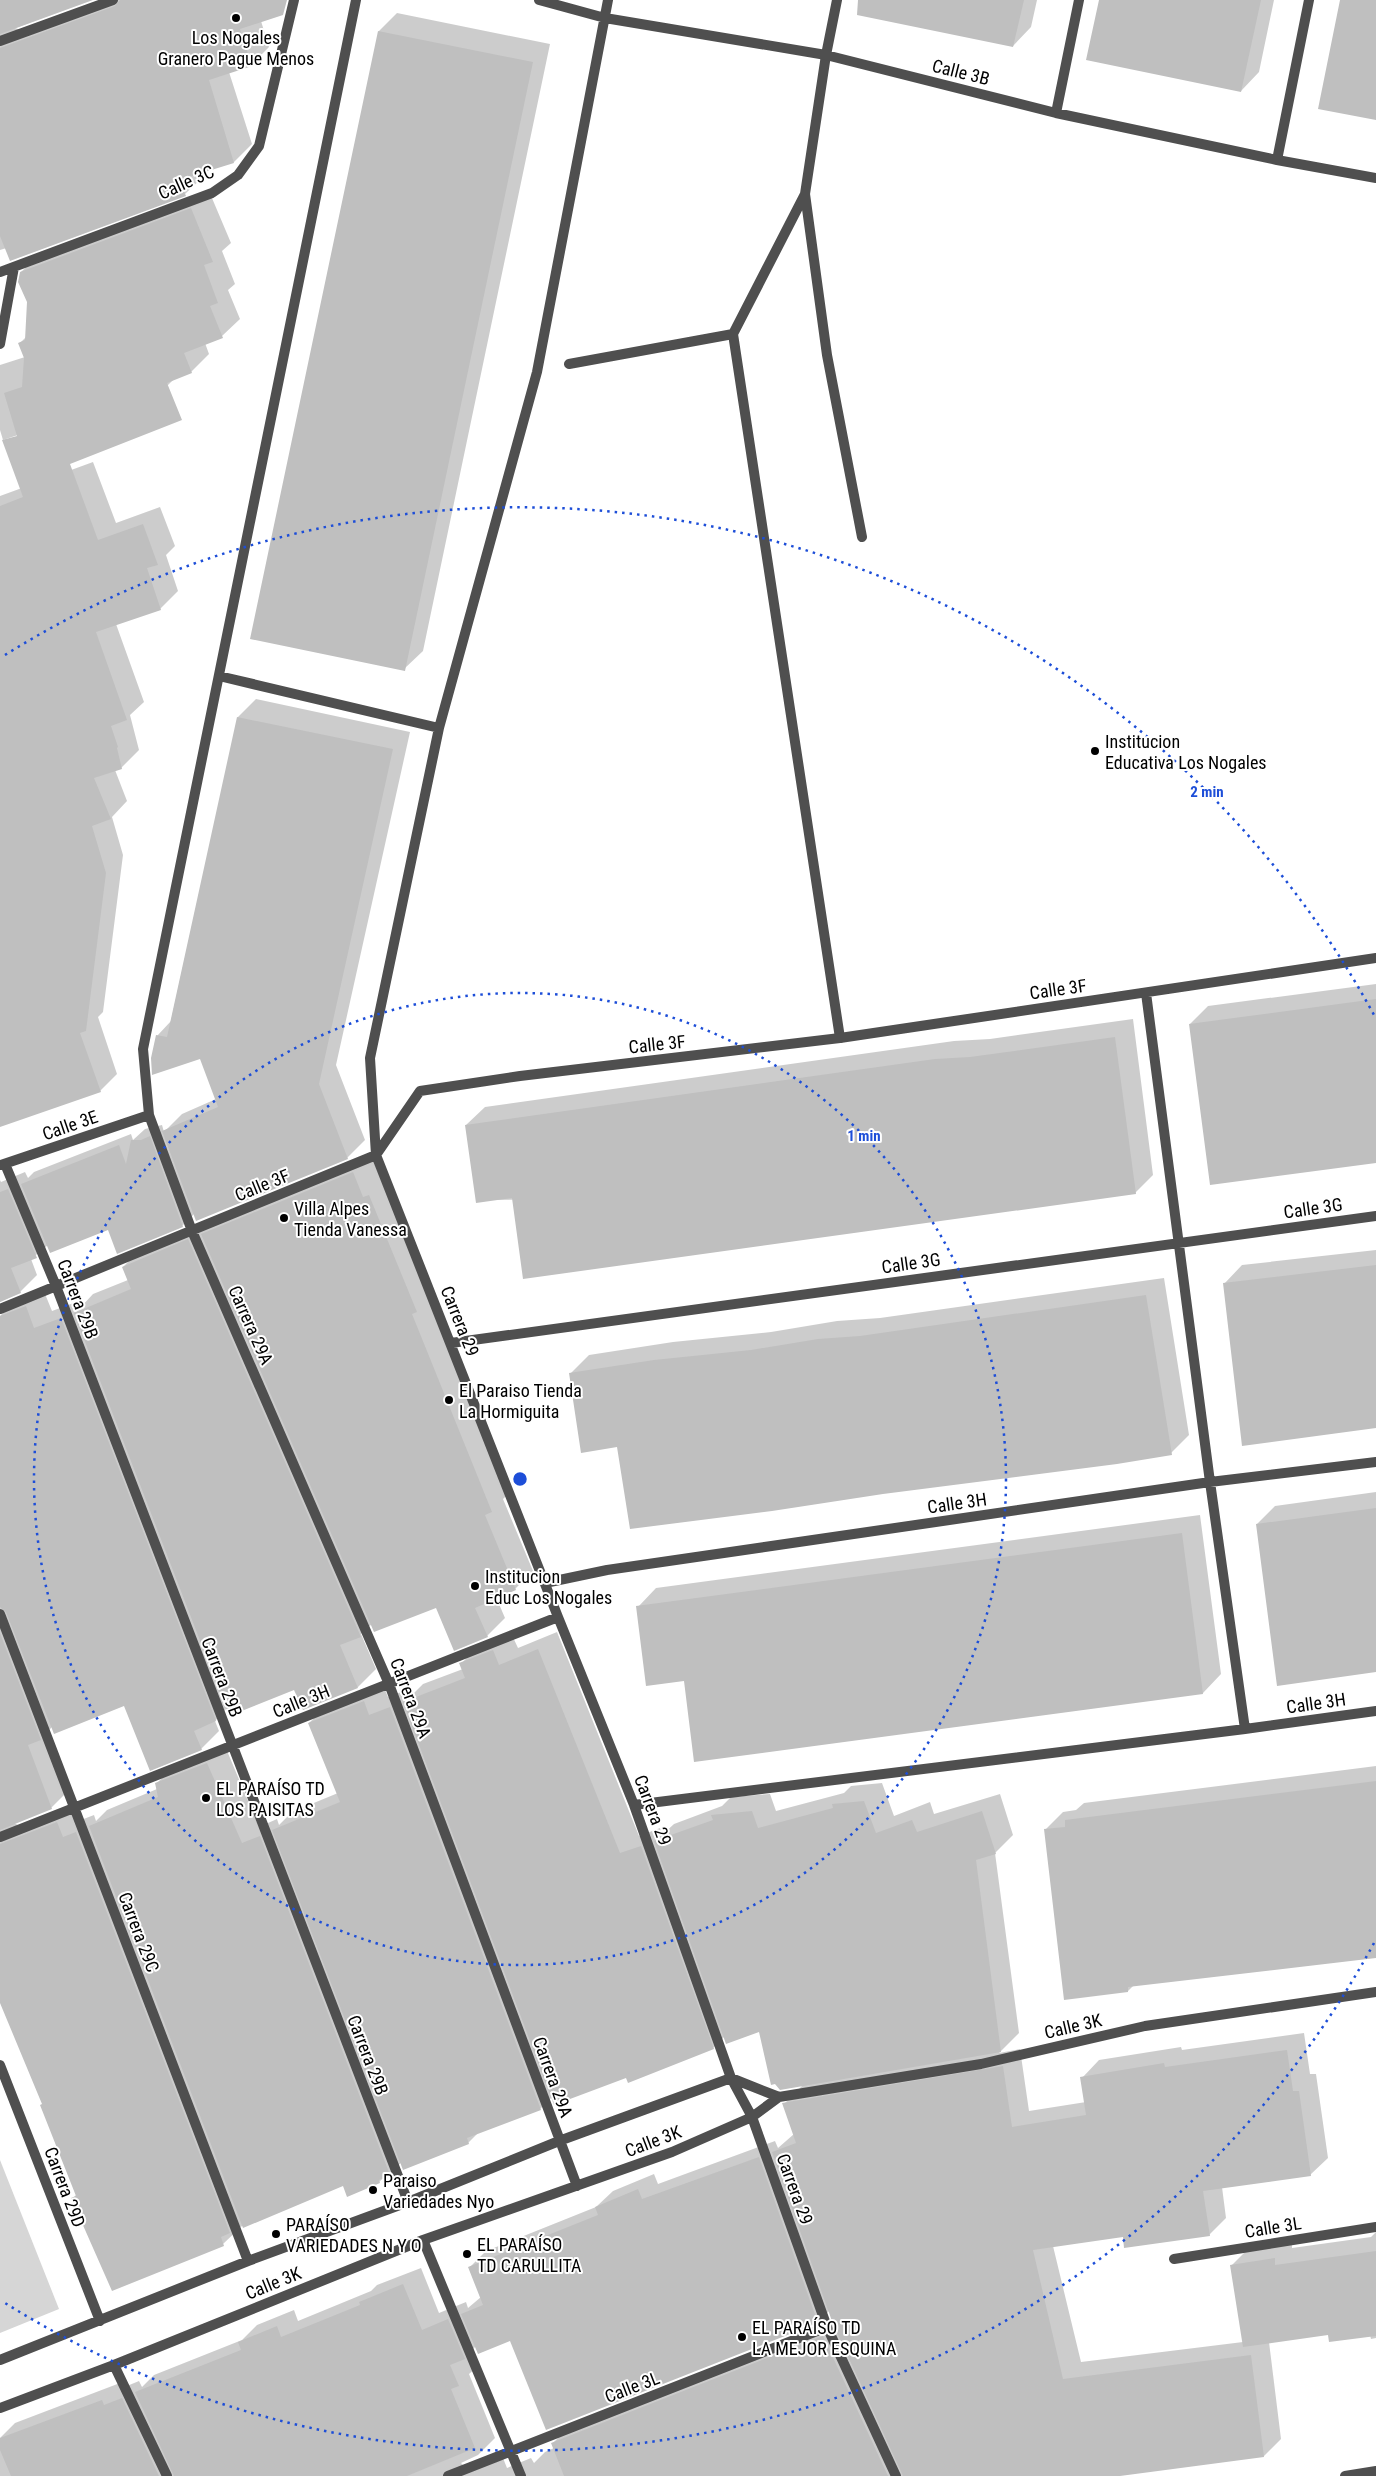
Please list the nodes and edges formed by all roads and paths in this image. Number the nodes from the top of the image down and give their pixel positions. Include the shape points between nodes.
1 (113, 0) edge
2 (294, 0) edge
3 (356, 0) edge
4 (539, 0) edge
5 (608, 0) edge
6 (837, 0) edge
7 (1079, 0) edge
8 (1310, 0) edge
9 (605, 18) junction
10 (0, 41) edge
11 (826, 55) junction
12 (1056, 113) junction
13 (1277, 160) junction
14 (1376, 178) edge
15 (805, 194) junction
16 (14, 267) junction
17 (0, 272) edge
18 (733, 334) junction
19 (0, 344) edge
20 (569, 364) dead end
21 (862, 537) dead end
22 (219, 676) junction
23 (439, 728) junction
24 (1376, 958) edge
25 (1146, 993) junction
26 (840, 1038) junction
27 (150, 1115) junction
28 (376, 1155) junction
29 (3, 1165) edge
30 (1376, 1216) edge
31 (192, 1231) junction
32 (1180, 1243) junction
33 (56, 1286) junction
34 (0, 1309) edge
35 (451, 1343) junction
36 (1376, 1462) edge
37 (1210, 1482) junction
38 (545, 1583) junction
39 (0, 1614) edge
40 (558, 1617) junction
41 (389, 1684) junction
42 (1376, 1711) edge
43 (1245, 1729) junction
44 (231, 1746) junction
45 (634, 1805) junction
46 (74, 1807) junction
47 (0, 1837) edge
48 (1376, 1992) edge
49 (0, 2065) edge
50 (731, 2078) junction
51 (779, 2097) junction
52 (752, 2117) junction
53 (559, 2141) junction
54 (577, 2186) junction
55 (408, 2202) junction
56 (1376, 2228) edge
57 (423, 2240) junction
58 (1174, 2260) dead end
59 (248, 2261) junction
60 (100, 2321) junction
61 (827, 2327) junction
62 (0, 2360) edge
63 (114, 2365) junction
64 (0, 2408) edge
65 (511, 2451) junction
66 (1376, 2472) edge
67 (167, 2476) edge
68 (448, 2476) edge
69 (521, 2476) edge
70 (896, 2476) edge
71 (1345, 2476) edge

1 - 10 street
2 - 16 street, Calle 3C via 259,146 238,175 212,193
3 - 22 street, Carrera 29A
4 - 9 street, Calle 3B
5 - 9 street, Carrera 29
6 - 11 street
7 - 12 street
8 - 13 street
9 - 11 street, Calle 3B
9 - 23 street, Carrera 29 via 537,372
11 - 12 street, Calle 3B
11 - 15 street
12 - 13 street, Calle 3B
13 - 14 street, Calle 3B
15 - 18 street
15 - 21 street via 827,355
16 - 17 street, Calle 3C
16 - 19 street
18 - 20 street
18 - 26 street
22 - 23 street
22 - 27 street, Carrera 29A via 143,1049
23 - 28 street, Carrera 29 via 370,1058
24 - 25 street, Calle 3F
25 - 26 street, Calle 3F
25 - 32 street
26 - 28 street, Calle 3F via 520,1076 420,1092
27 - 29 street, Calle 3E
27 - 31 street, Carrera 29A
28 - 31 street, Calle 3F
28 - 35 street, Carrera 29
29 - 33 street, Carrera 29B
30 - 32 street, Calle 3G
31 - 33 street, Calle 3F
31 - 41 street, Carrera 29A
32 - 35 street, Calle 3G
32 - 37 street
33 - 34 street, Calle 3F
33 - 44 street, Carrera 29B
35 - 38 street, Carrera 29
36 - 37 street, Calle 3H
37 - 38 street, Calle 3H via 607,1570
37 - 43 street
38 - 40 street, Carrera 29
39 - 46 street, Carrera 29C
40 - 41 street, Calle 3H
40 - 45 street, Carrera 29
41 - 44 street, Calle 3H
41 - 53 street, Carrera 29A
42 - 43 street, Calle 3H
43 - 45 street, Calle 3H
44 - 46 street, Calle 3H
44 - 55 street, Carrera 29B
45 - 50 street, Carrera 29
46 - 47 street, Calle 3H
46 - 59 street, Carrera 29C
48 - 51 street, Calle 3K via 1145,2026 981,2064
49 - 60 street, Carrera 29D
50 - 51 street
50 - 52 street, Carrera 29
50 - 53 street, Calle 3K
51 - 52 street, Calle 3K
52 - 54 street, Calle 3K via 672,2152
52 - 61 street, Carrera 29
53 - 54 street, Carrera 29A
53 - 55 street, Calle 3K
54 - 57 street, Calle 3K
55 - 59 street, Calle 3K
56 - 58 street, Calle 3L
57 - 63 street, Calle 3K
57 - 65 street
59 - 60 street, Calle 3K
60 - 62 street, Calle 3K
61 - 65 street, Calle 3L
61 - 70 street, Carrera 29
63 - 64 street, Calle 3K
63 - 67 street
65 - 68 street, Calle 3L
65 - 69 street
66 - 71 street

